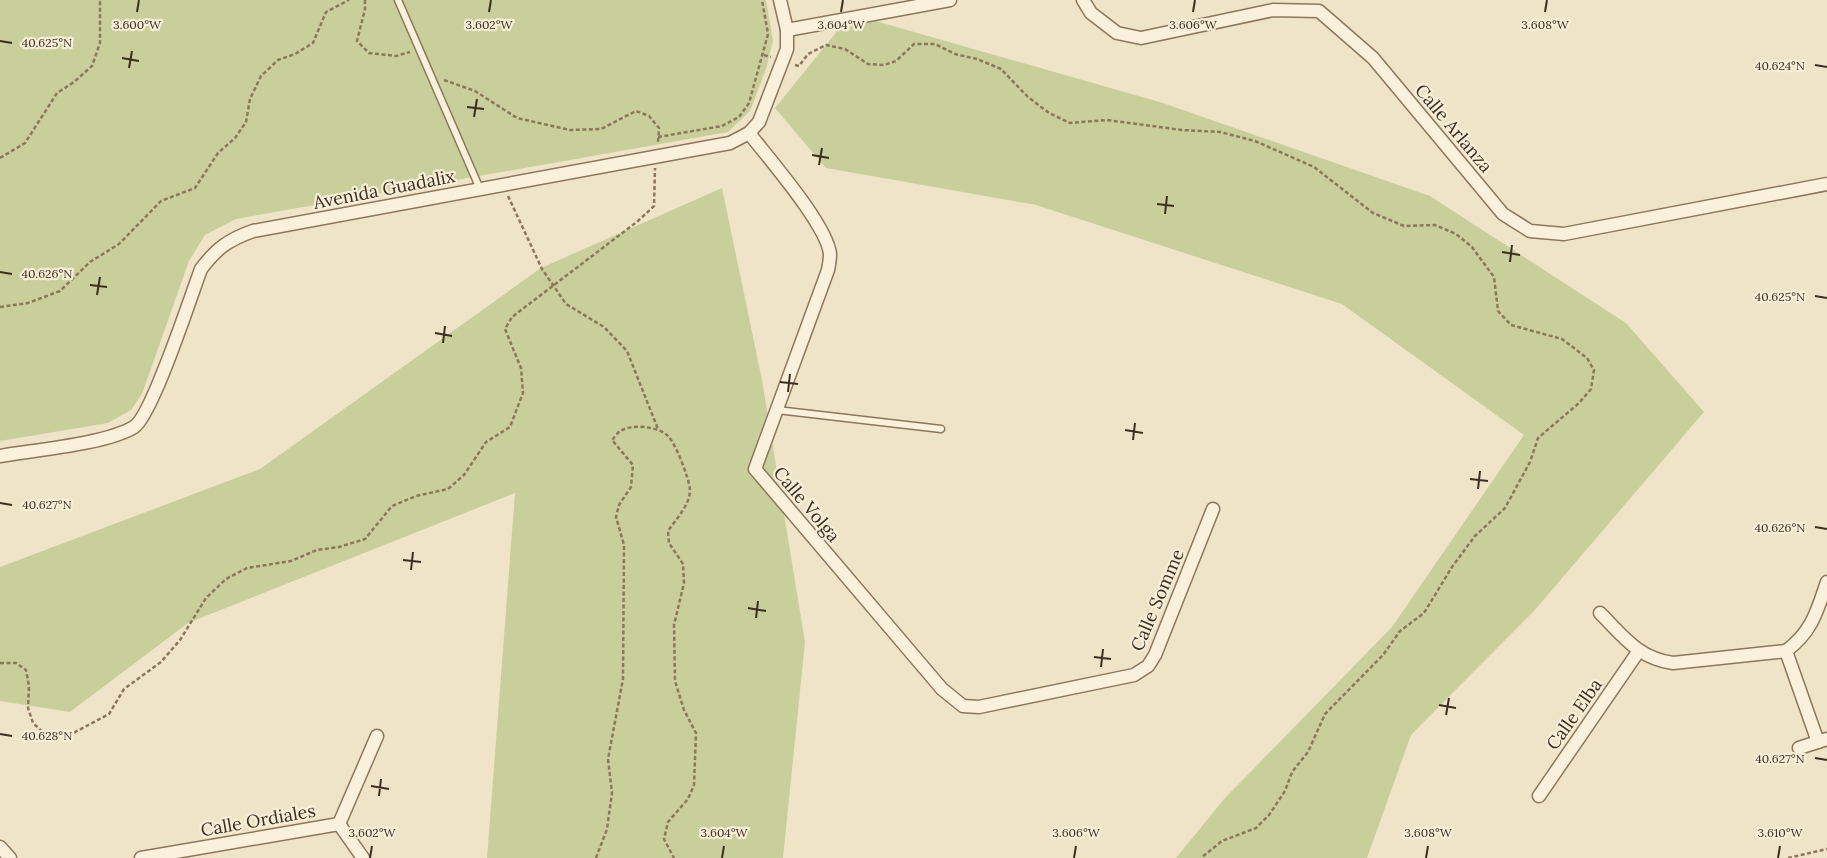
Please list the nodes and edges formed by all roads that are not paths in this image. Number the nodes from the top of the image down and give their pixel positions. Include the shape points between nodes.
1 (398, 0) edge
2 (780, 0) edge
3 (950, 0) edge
4 (1083, 0) edge
5 (787, 30) junction
6 (749, 133) junction
7 (1827, 184) edge
8 (480, 189) junction
9 (777, 410) junction
10 (942, 429) dead end
11 (0, 456) edge
12 (1213, 509) dead end
13 (1827, 582) edge
14 (1600, 613) dead end
15 (1786, 651) junction
16 (1638, 652) junction
17 (963, 706) joint
18 (377, 736) dead end
19 (1823, 741) edge
20 (1799, 748) dead end
21 (1539, 796) dead end
22 (338, 824) junction
23 (0, 847) edge
24 (10, 858) edge
25 (141, 858) edge
26 (363, 858) edge

1 - 8 lane
2 - 5 street
3 - 5 street
4 - 7 street, Calle Arlanza via 1091,13 1117,33 1142,38 1273,10 1319,11 1373,58 1503,214 1530,231 1564,234
5 - 6 street via 782,61 759,122
6 - 8 street, Avenida Guadalix via 730,143
6 - 9 street, Calle Volga via 811,215 826,240 830,255 828,270
8 - 11 street, Avenida Guadalix via 253,231 233,238 214,252 201,269 153,400 136,426 110,437
9 - 10 lane
9 - 17 street, Calle Volga via 755,469 942,689
12 - 17 street, Calle Somme via 1148,666 1134,675 979,707
13 - 15 street via 1808,630
14 - 16 street
15 - 16 street via 1673,663 1655,660
15 - 19 street
16 - 21 street, Calle Elba
18 - 22 street
19 - 20 street
22 - 25 street, Calle Ordiales
22 - 26 street, Calle Ordiales
23 - 24 street

